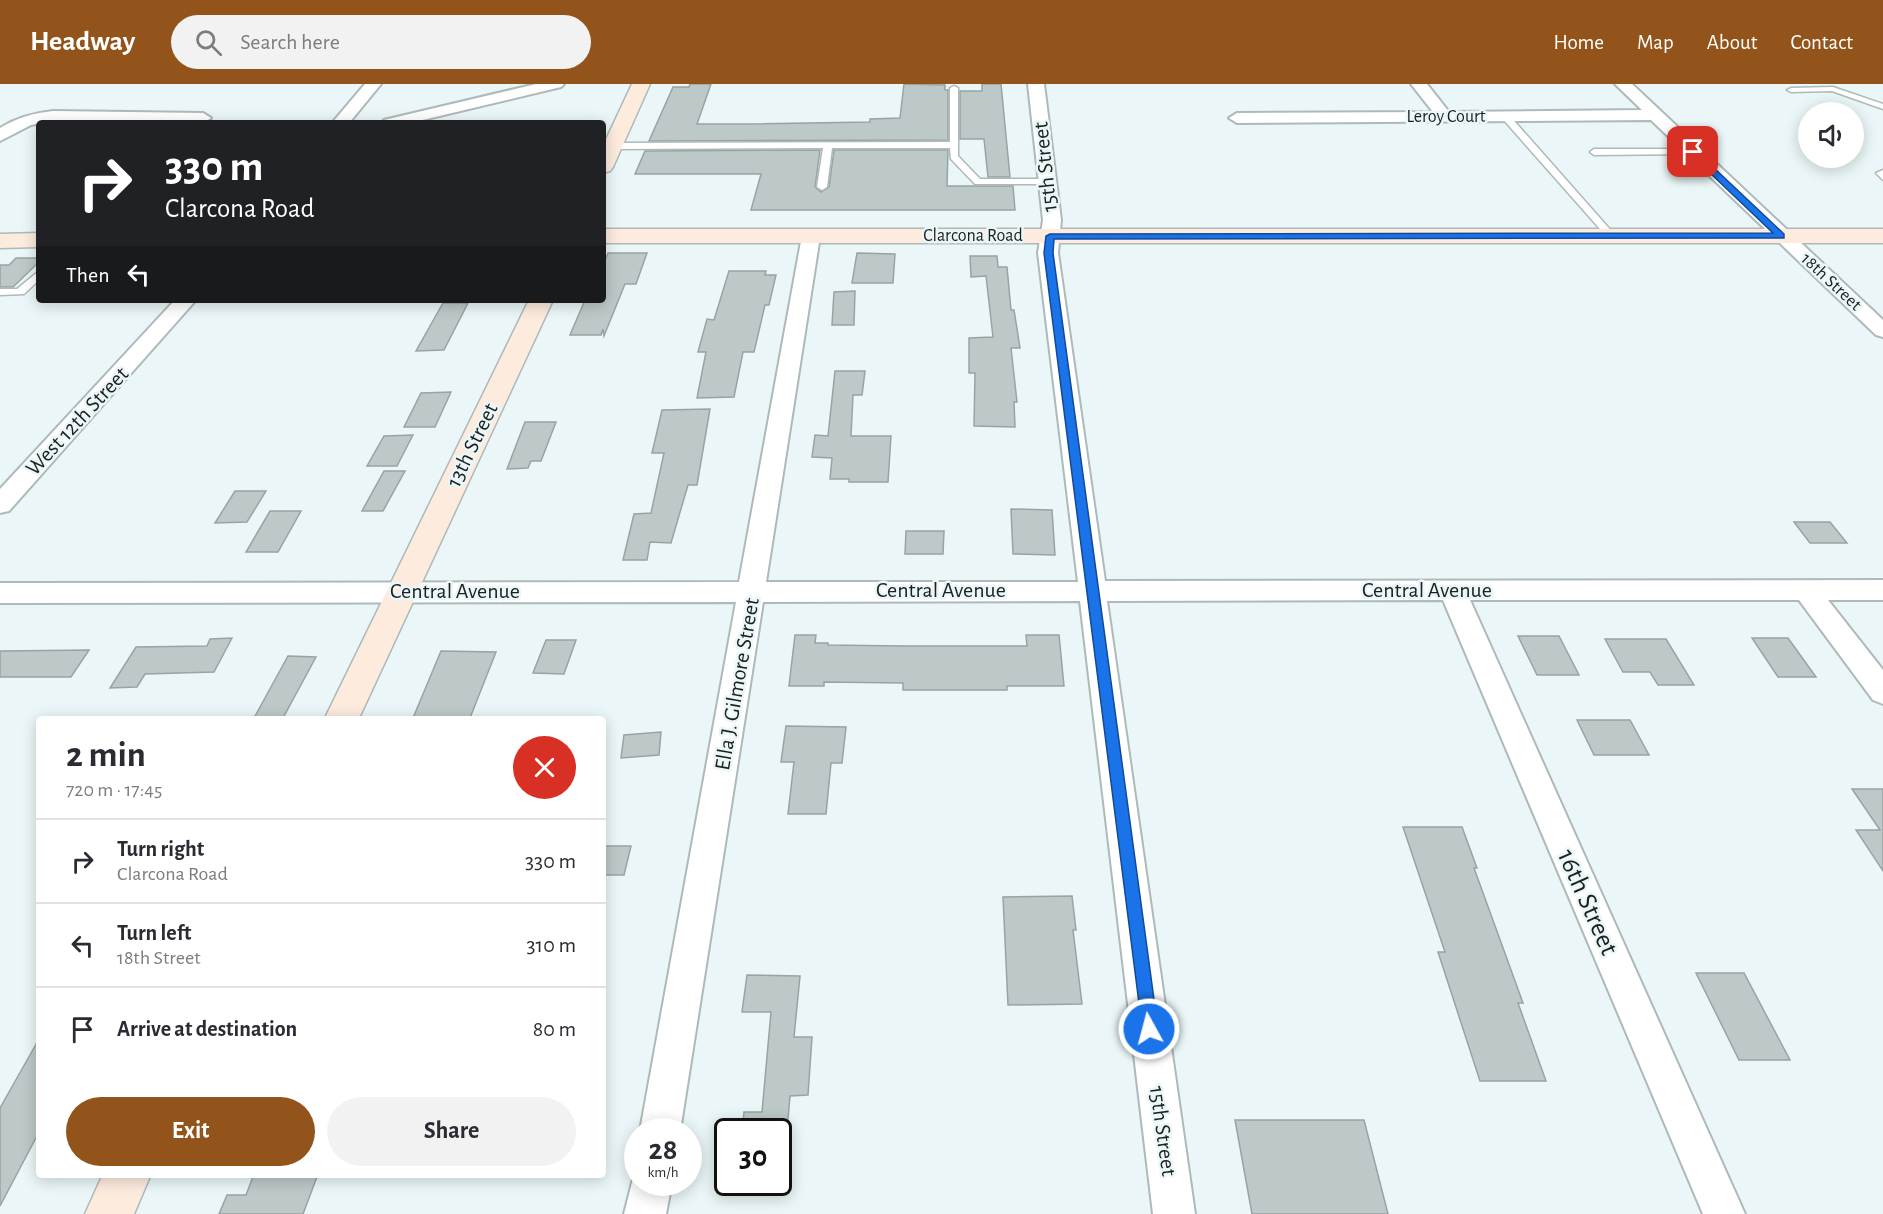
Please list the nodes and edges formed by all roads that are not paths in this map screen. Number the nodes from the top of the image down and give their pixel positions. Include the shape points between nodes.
1 (373, 84) edge
2 (556, 84) edge
3 (641, 84) edge
4 (1036, 84) edge
5 (1419, 84) edge
6 (1623, 84) edge
7 (954, 88) dead end
8 (1791, 90) dead end
9 (493, 97) junction
10 (1883, 107) edge
11 (485, 114) dead end
12 (1654, 115) junction
13 (1505, 116) junction
14 (1445, 117) junction
15 (1237, 118) dead end
16 (200, 120) edge
17 (343, 120) edge
18 (402, 120) edge
19 (0, 136) edge
20 (954, 145) junction
21 (828, 146) junction
22 (612, 147) junction
23 (1594, 152) dead end
24 (1693, 152) junction
25 (606, 160) edge
26 (1047, 182) junction
27 (822, 187) dead end
28 (606, 236) edge
29 (811, 236) junction
30 (1050, 236) junction
31 (1611, 236) junction
32 (1781, 236) junction
33 (1883, 236) edge
34 (36, 240) edge
35 (0, 241) edge
36 (36, 277) edge
37 (0, 292) edge
38 (183, 303) edge
39 (540, 303) edge
40 (1883, 331) edge
41 (0, 505) edge
42 (753, 590) junction
43 (1091, 590) junction
44 (1452, 590) junction
45 (1806, 590) junction
46 (1883, 590) edge
47 (402, 591) junction
48 (0, 593) edge
49 (1883, 692) edge
50 (343, 716) edge
51 (662, 1118) edge
52 (126, 1178) edge
53 (648, 1196) edge
54 (109, 1214) edge
55 (645, 1214) edge
56 (1174, 1214) edge
57 (1724, 1214) edge

1 - 17 street
2 - 9 street
3 - 22 main road
4 - 26 street, 15th Street
5 - 14 street
6 - 12 street, 18th Street
7 - 20 lane
8 - 10 lane via 1833,89
9 - 11 street
9 - 18 street
12 - 13 street, Leroy Court
12 - 24 street, 18th Street
13 - 14 street, Leroy Court
13 - 31 lane
14 - 15 street, Leroy Court
16 - 19 street via 53,116 32,118
20 - 21 lane
20 - 26 lane via 954,157 978,182
21 - 22 lane
21 - 27 lane
22 - 25 main road
23 - 24 lane
24 - 32 street, 18th Street
26 - 30 street, 15th Street
28 - 29 main road, Clarcona Road
29 - 30 main road, Clarcona Road
29 - 42 street, Ella J. Gilmore Street
30 - 31 main road, Clarcona Road
30 - 43 street, 15th Street via 1048,253
31 - 32 main road, Clarcona Road
32 - 33 main road, Clarcona Road
32 - 40 street, 18th Street
34 - 35 main road
36 - 37 lane via 20,292
38 - 41 street, West 12th Street
39 - 47 main road, 13th Street
42 - 43 street, Central Avenue
42 - 47 street, Central Avenue
42 - 51 street, Ella J. Gilmore Street
43 - 44 street, Central Avenue
43 - 56 street, 15th Street
44 - 45 street, Central Avenue
44 - 57 street, 16th Street
45 - 46 street, Central Avenue
45 - 49 street
47 - 48 street, Central Avenue
47 - 50 main road, 13th Street
52 - 54 main road
53 - 55 street

